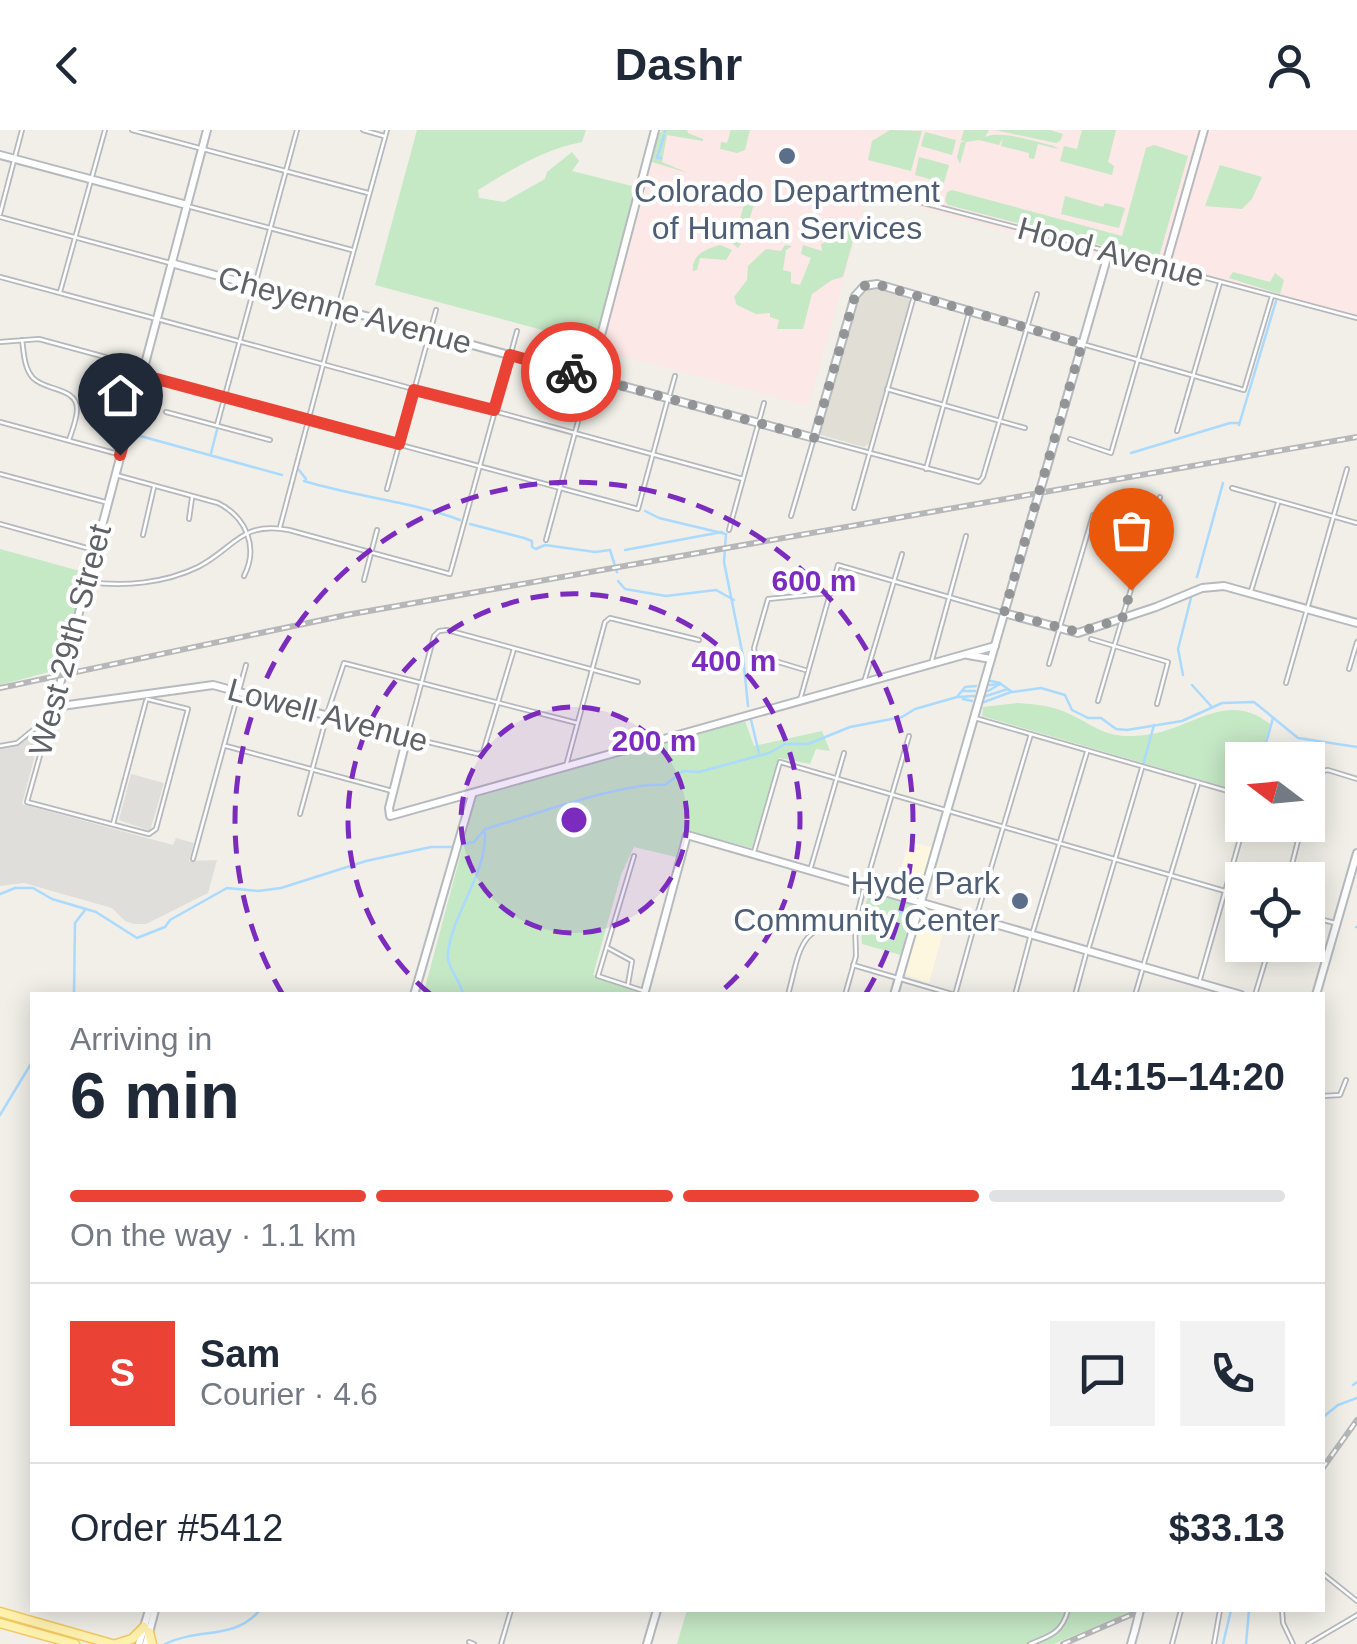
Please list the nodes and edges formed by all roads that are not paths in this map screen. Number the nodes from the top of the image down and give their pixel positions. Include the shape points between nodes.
1 (22, 130) edge
2 (104, 130) edge
3 (132, 130) edge
4 (207, 130) edge
5 (297, 130) edge
6 (363, 130) edge
7 (388, 130) edge
8 (655, 130) edge
9 (1204, 130) edge
10 (386, 136) junction
11 (202, 148) junction
12 (0, 155) edge
13 (14, 159) junction
14 (286, 171) junction
15 (90, 180) junction
16 (866, 188) dead end
17 (370, 194) junction
18 (187, 206) junction
19 (0, 215) edge
20 (270, 228) junction
21 (75, 238) junction
22 (354, 251) junction
23 (1108, 251) junction
24 (171, 263) junction
25 (1165, 266) junction
26 (0, 277) edge
27 (1220, 282) junction
28 (255, 286) junction
29 (60, 294) junction
30 (1036, 294) dead end
31 (914, 295) junction
32 (1272, 295) junction
33 (338, 308) junction
34 (436, 310) dead end
35 (970, 311) junction
36 (1357, 318) edge
37 (156, 319) junction
38 (1027, 328) junction
39 (517, 330) dead end
40 (430, 333) junction
41 (21, 338) junction
42 (0, 342) edge
43 (240, 342) junction
44 (1082, 344) junction
45 (510, 355) junction
46 (1138, 359) junction
47 (324, 364) junction
48 (142, 371) junction
49 (675, 376) dead end
50 (1194, 376) junction
51 (590, 377) junction
52 (888, 389) junction
53 (414, 390) junction
54 (224, 397) junction
55 (668, 399) junction
56 (764, 403) dead end
57 (944, 405) junction
58 (494, 410) junction
59 (166, 412) dead end
60 (308, 420) junction
61 (1000, 421) junction
62 (0, 422) edge
63 (758, 423) junction
64 (217, 426) junction
65 (1026, 428) dead end
66 (1178, 431) dead end
67 (575, 432) junction
68 (814, 438) junction
69 (1070, 439) dead end
70 (70, 440) junction
71 (270, 440) dead end
72 (399, 444) junction
73 (654, 453) junction
74 (869, 453) junction
75 (120, 455) junction
76 (479, 466) junction
77 (1348, 469) dead end
78 (926, 470) junction
79 (0, 474) edge
80 (114, 475) junction
81 (743, 479) junction
82 (154, 486) junction
83 (560, 488) junction
84 (1232, 488) dead end
85 (387, 490) dead end
86 (192, 496) junction
87 (1160, 498) dead end
88 (1278, 500) junction
89 (107, 503) junction
90 (854, 508) dead end
91 (792, 516) dead end
92 (1334, 516) junction
93 (189, 520) dead end
94 (1357, 523) edge
95 (0, 524) edge
96 (280, 528) junction
97 (377, 530) dead end
98 (729, 530) dead end
99 (1149, 531) junction
100 (246, 532) junction
101 (143, 535) dead end
102 (966, 536) dead end
103 (546, 540) dead end
104 (95, 550) junction
105 (371, 553) junction
106 (902, 554) dead end
107 (244, 576) dead end
108 (364, 580) dead end
109 (894, 581) junction
110 (87, 582) junction
111 (1250, 592) junction
112 (830, 593) junction
113 (949, 597) junction
114 (1307, 608) junction
115 (1004, 613) junction
116 (1122, 619) junction
117 (1357, 622) edge
118 (1058, 627) junction
119 (1091, 639) dead end
120 (699, 640) dead end
121 (1357, 642) edge
122 (995, 646) junction
123 (1115, 646) junction
124 (514, 649) junction
125 (962, 656) junction
126 (991, 660) junction
127 (246, 664) dead end
128 (930, 664) junction
129 (1049, 664) dead end
130 (592, 669) junction
131 (1349, 669) dead end
132 (808, 671) junction
133 (638, 682) dead end
134 (864, 682) junction
135 (422, 683) junction
136 (1286, 684) dead end
137 (239, 691) junction
138 (147, 697) junction
139 (799, 701) junction
140 (1098, 702) dead end
141 (499, 703) junction
142 (1156, 704) dead end
143 (54, 708) junction
144 (327, 714) junction
145 (50, 716) junction
146 (974, 718) junction
147 (576, 724) junction
148 (1032, 734) junction
149 (407, 736) junction
150 (908, 736) dead end
151 (224, 745) junction
152 (0, 746) edge
153 (1087, 750) junction
154 (844, 753) dead end
155 (1142, 766) junction
156 (566, 768) junction
157 (313, 769) junction
158 (1325, 770) edge
159 (836, 777) junction
160 (1357, 779) edge
161 (1199, 783) junction
162 (1225, 790) edge
163 (393, 791) junction
164 (892, 793) junction
165 (472, 794) junction
166 (948, 810) junction
167 (300, 814) dead end
168 (113, 825) junction
169 (1004, 828) junction
170 (1061, 842) junction
171 (1357, 853) edge
172 (754, 854) junction
173 (634, 856) dead end
174 (193, 859) dead end
175 (1116, 860) junction
176 (810, 870) junction
177 (1172, 876) junction
178 (865, 886) junction
179 (1225, 891) joint
180 (921, 902) junction
181 (976, 918) junction
182 (1325, 921) edge
183 (855, 924) junction
184 (1336, 924) junction
185 (1032, 935) junction
186 (606, 948) junction
187 (1088, 951) junction
188 (1265, 962) edge
189 (854, 965) junction
190 (1144, 966) junction
191 (899, 978) junction
192 (1199, 982) junction
193 (627, 986) junction
194 (415, 992) edge
195 (642, 992) edge
196 (645, 992) edge
197 (789, 992) edge
198 (846, 992) edge
199 (895, 992) edge
200 (945, 992) edge
201 (956, 992) edge
202 (1016, 992) edge
203 (1076, 992) edge
204 (1136, 992) edge
205 (1196, 992) edge
206 (1231, 992) edge
207 (1256, 992) edge
208 (1317, 992) edge
209 (1346, 1080) dead end
210 (1325, 1096) edge
211 (1325, 1575) edge
212 (1357, 1601) edge
213 (0, 1612) edge
214 (151, 1612) edge
215 (509, 1612) edge
216 (656, 1612) edge
217 (1067, 1612) edge
218 (1139, 1612) edge
219 (1180, 1612) edge
220 (1220, 1612) edge
221 (1282, 1612) edge
222 (1357, 1616) edge
223 (0, 1623) edge
224 (146, 1629) junction
225 (75, 1644) edge
226 (114, 1644) edge
227 (138, 1644) edge
228 (149, 1644) edge
229 (500, 1644) edge
230 (647, 1644) edge
231 (1030, 1644) edge
232 (1131, 1644) edge
233 (1172, 1644) edge
234 (1214, 1644) edge
235 (1294, 1644) edge
236 (1308, 1644) edge

1 - 13 street
2 - 15 street
3 - 11 street
4 - 11 street, West 29th Street
5 - 14 street
6 - 10 street
7 - 10 street
8 - 51 street
9 - 25 street
10 - 17 street
11 - 14 street
11 - 18 street, West 29th Street
12 - 13 street
13 - 15 street
13 - 19 street
14 - 17 street
14 - 20 street
15 - 18 street
15 - 21 street
16 - 23 street, Hood Avenue
17 - 22 street
18 - 20 street
18 - 24 street, West 29th Street
19 - 21 street, Cheyenne Avenue
20 - 22 street
20 - 28 street
21 - 24 street, Cheyenne Avenue
21 - 29 street
22 - 33 street
23 - 25 street, Hood Avenue
23 - 44 street
24 - 28 street, Cheyenne Avenue
24 - 37 street, West 29th Street
25 - 27 street, Hood Avenue
25 - 46 street
26 - 29 street
27 - 32 street, Hood Avenue
27 - 50 street
28 - 33 street, Cheyenne Avenue
28 - 43 street
29 - 37 street
30 - 38 street
31 - 35 street
31 - 52 street
31 - 68 street via 876,284 855,296
32 - 36 street, Hood Avenue
32 - 50 street via 1244,390
33 - 40 street, Cheyenne Avenue
33 - 47 street
34 - 40 street
35 - 38 street
35 - 57 street
37 - 43 street
37 - 48 street, West 29th Street
38 - 44 street
38 - 61 street
39 - 45 street
40 - 45 street, Cheyenne Avenue
40 - 53 street
41 - 42 street
41 - 48 street
41 - 70 street via 35,380 75,400
43 - 47 street
43 - 54 street
44 - 46 street
44 - 115 street, bridge
45 - 51 street, Cheyenne Avenue
45 - 58 street
46 - 50 street
46 - 69 street via 1111,454
47 - 53 street
47 - 60 street
48 - 54 street
48 - 75 street, West 29th Street
49 - 55 street
50 - 66 street
51 - 55 street, Cheyenne Avenue
51 - 67 street
52 - 57 street
52 - 74 street
53 - 58 street
53 - 72 street
54 - 60 street
54 - 64 street
55 - 63 street, Cheyenne Avenue
55 - 73 street
56 - 63 street
57 - 61 street
57 - 78 street
58 - 67 street
58 - 76 street
59 - 64 street
60 - 72 street
60 - 96 street
61 - 65 street
61 - 78 street, Cheyenne Avenue via 978,482
62 - 70 street
63 - 68 street, Cheyenne Avenue
63 - 81 street
64 - 71 street
67 - 73 street
67 - 83 street
68 - 74 street, Cheyenne Avenue
68 - 91 street
70 - 75 street
72 - 76 street
72 - 85 street
73 - 81 street
73 - 83 street via 638,509
74 - 78 street, Cheyenne Avenue
74 - 90 street
75 - 80 street, West 29th Street
76 - 83 street
76 - 105 street via 450,574
77 - 92 street
79 - 89 street
80 - 82 street
80 - 89 street, West 29th Street
81 - 98 street
82 - 86 street
82 - 101 street
83 - 103 street
84 - 88 street
86 - 93 street
86 - 100 street via 230,510
87 - 99 street
88 - 92 street
88 - 111 street
89 - 104 street, West 29th Street
92 - 94 street
92 - 114 street
95 - 104 street
96 - 100 street
96 - 105 street
97 - 105 street
99 - 116 street
99 - 118 street via 1092,515
100 - 107 street
100 - 110 street via 198,567 164,578 114,586
102 - 113 street
104 - 110 street, West 29th Street
105 - 108 street
106 - 109 street
109 - 112 street via 838,565
109 - 113 street
109 - 134 street
110 - 143 street, West 29th Street
111 - 114 street
111 - 116 street via 1202,588
112 - 132 street
112 - 132 street via 768,600 754,648 755,654
113 - 115 street
113 - 128 street
114 - 117 street
114 - 136 street
115 - 118 street
115 - 122 street
116 - 118 street via 1078,632
116 - 123 street
118 - 129 street
119 - 123 street
120 - 130 street via 610,618
121 - 131 street
122 - 125 street
122 - 126 street
123 - 140 street
123 - 142 street via 1168,662
124 - 130 street
124 - 135 street via 439,631
124 - 141 street
125 - 126 street
125 - 128 street
126 - 146 street
127 - 137 street
128 - 134 street
130 - 133 street
130 - 147 street
132 - 139 street
134 - 139 street
135 - 141 street
135 - 144 street via 344,662
135 - 149 street
137 - 138 street, Lowell Avenue via 213,685
137 - 144 street, Lowell Avenue
137 - 151 street
138 - 143 street, Lowell Avenue
138 - 168 street
138 - 168 street via 188,709 156,828 149,834
139 - 156 street
141 - 147 street
141 - 149 street, Lowell Avenue via 478,754
143 - 145 street, West 29th Street
144 - 149 street, Lowell Avenue
144 - 157 street
145 - 152 street via 17,742
145 - 168 street, West 29th Street via 27,802
146 - 148 street
146 - 166 street
147 - 156 street
148 - 153 street
148 - 169 street
149 - 163 street
150 - 164 street
151 - 157 street
151 - 174 street
153 - 155 street
153 - 170 street
154 - 159 street
155 - 161 street
155 - 175 street
156 - 165 street
157 - 163 street
157 - 167 street
158 - 160 street
159 - 164 street
159 - 172 street via 780,762
159 - 176 street
161 - 162 street
161 - 177 street
163 - 165 street via 387,816
164 - 166 street
164 - 178 street
165 - 194 street
166 - 169 street
166 - 180 street
169 - 170 street
169 - 181 street
170 - 175 street
170 - 185 street
171 - 184 street
172 - 176 street
172 - 196 street via 688,835
173 - 186 street
175 - 177 street
175 - 187 street
176 - 178 street
177 - 179 street
177 - 190 street
178 - 180 street
178 - 183 street
179 - 192 street
180 - 181 street
180 - 191 street
181 - 185 street
181 - 201 street
182 - 184 street
183 - 189 street
183 - 197 street via 830,923 808,934
184 - 208 street
185 - 187 street
185 - 202 street
186 - 193 street via 632,960
186 - 193 street via 598,976
187 - 190 street
187 - 203 street
188 - 207 street
189 - 191 street
189 - 198 street
190 - 192 street
190 - 204 street
191 - 199 street
191 - 200 street
192 - 205 street
192 - 206 street
193 - 195 street
209 - 210 street via 1340,1095
211 - 212 street
213 - 226 main road
214 - 224 street
215 - 229 street
216 - 230 street
217 - 231 street via 1058,1631
218 - 232 street, bridge
219 - 233 street
220 - 234 street
221 - 235 street
222 - 236 street
223 - 225 main road
224 - 226 main road
224 - 227 street
224 - 228 main road

